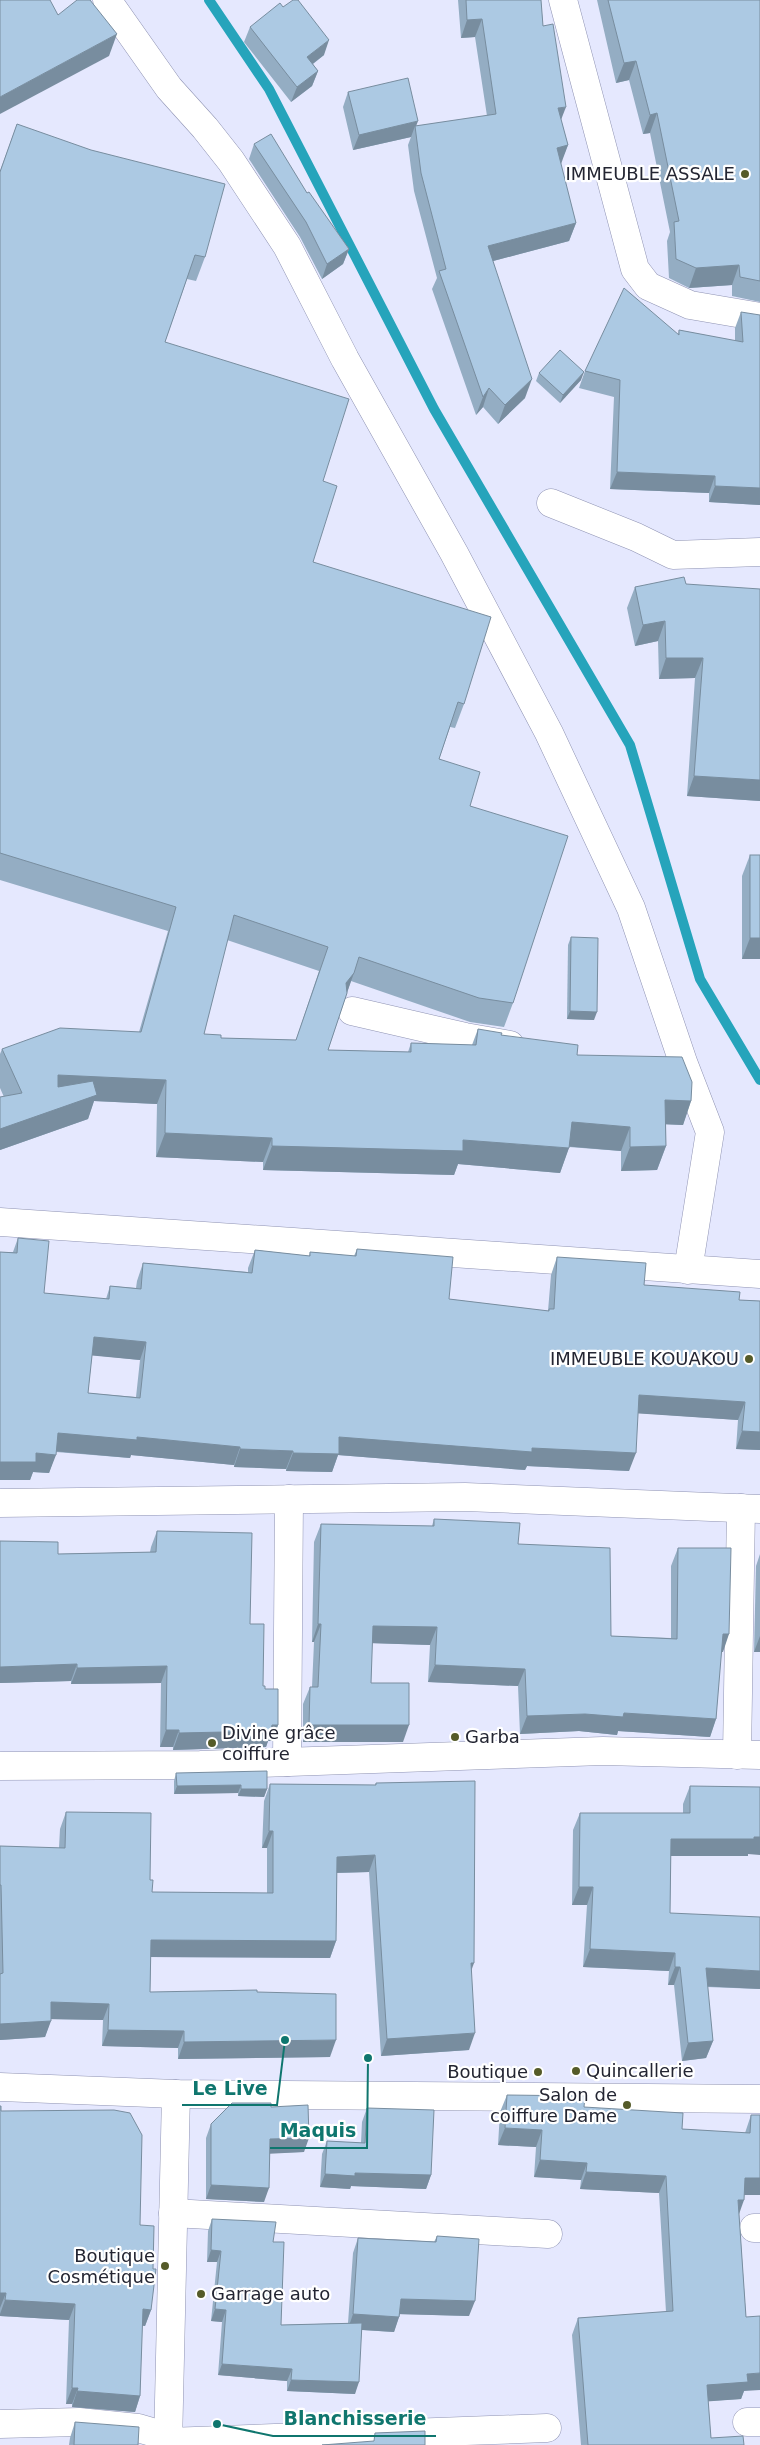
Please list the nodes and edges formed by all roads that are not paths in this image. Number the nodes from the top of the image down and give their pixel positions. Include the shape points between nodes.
1 (107, 0) edge
2 (563, 0) edge
3 (760, 317) edge
4 (550, 503) dead end
5 (760, 552) edge
6 (352, 1011) dead end
7 (533, 1048) edge
8 (656, 1060) edge
9 (683, 1062) junction
10 (0, 1222) edge
11 (688, 1270) junction
12 (760, 1274) edge
13 (289, 1499) junction
14 (0, 1503) edge
15 (751, 1508) edge
16 (748, 1755) edge
17 (287, 1762) junction
18 (0, 1766) edge
19 (0, 2087) edge
20 (176, 2094) junction
21 (760, 2099) edge
22 (172, 2213) junction
23 (548, 2234) dead end
24 (0, 2424) edge
25 (547, 2428) dead end
26 (168, 2443) edge

1 - 9 street via 169,88 231,161 287,246 345,360 454,552 548,733 631,908
2 - 3 street via 635,268 648,286 690,305
4 - 5 street via 672,555
6 - 7 street via 464,1037
8 - 9 street
9 - 11 street via 710,1132
10 - 11 street
11 - 12 street
13 - 14 street
13 - 15 street via 465,1498
13 - 17 street
15 - 16 street
16 - 17 street via 603,1751
17 - 18 street
19 - 20 street
20 - 21 street
20 - 22 street
22 - 23 street
22 - 26 street
24 - 26 street via 89,2423 138,2428 155,2432
25 - 26 street

